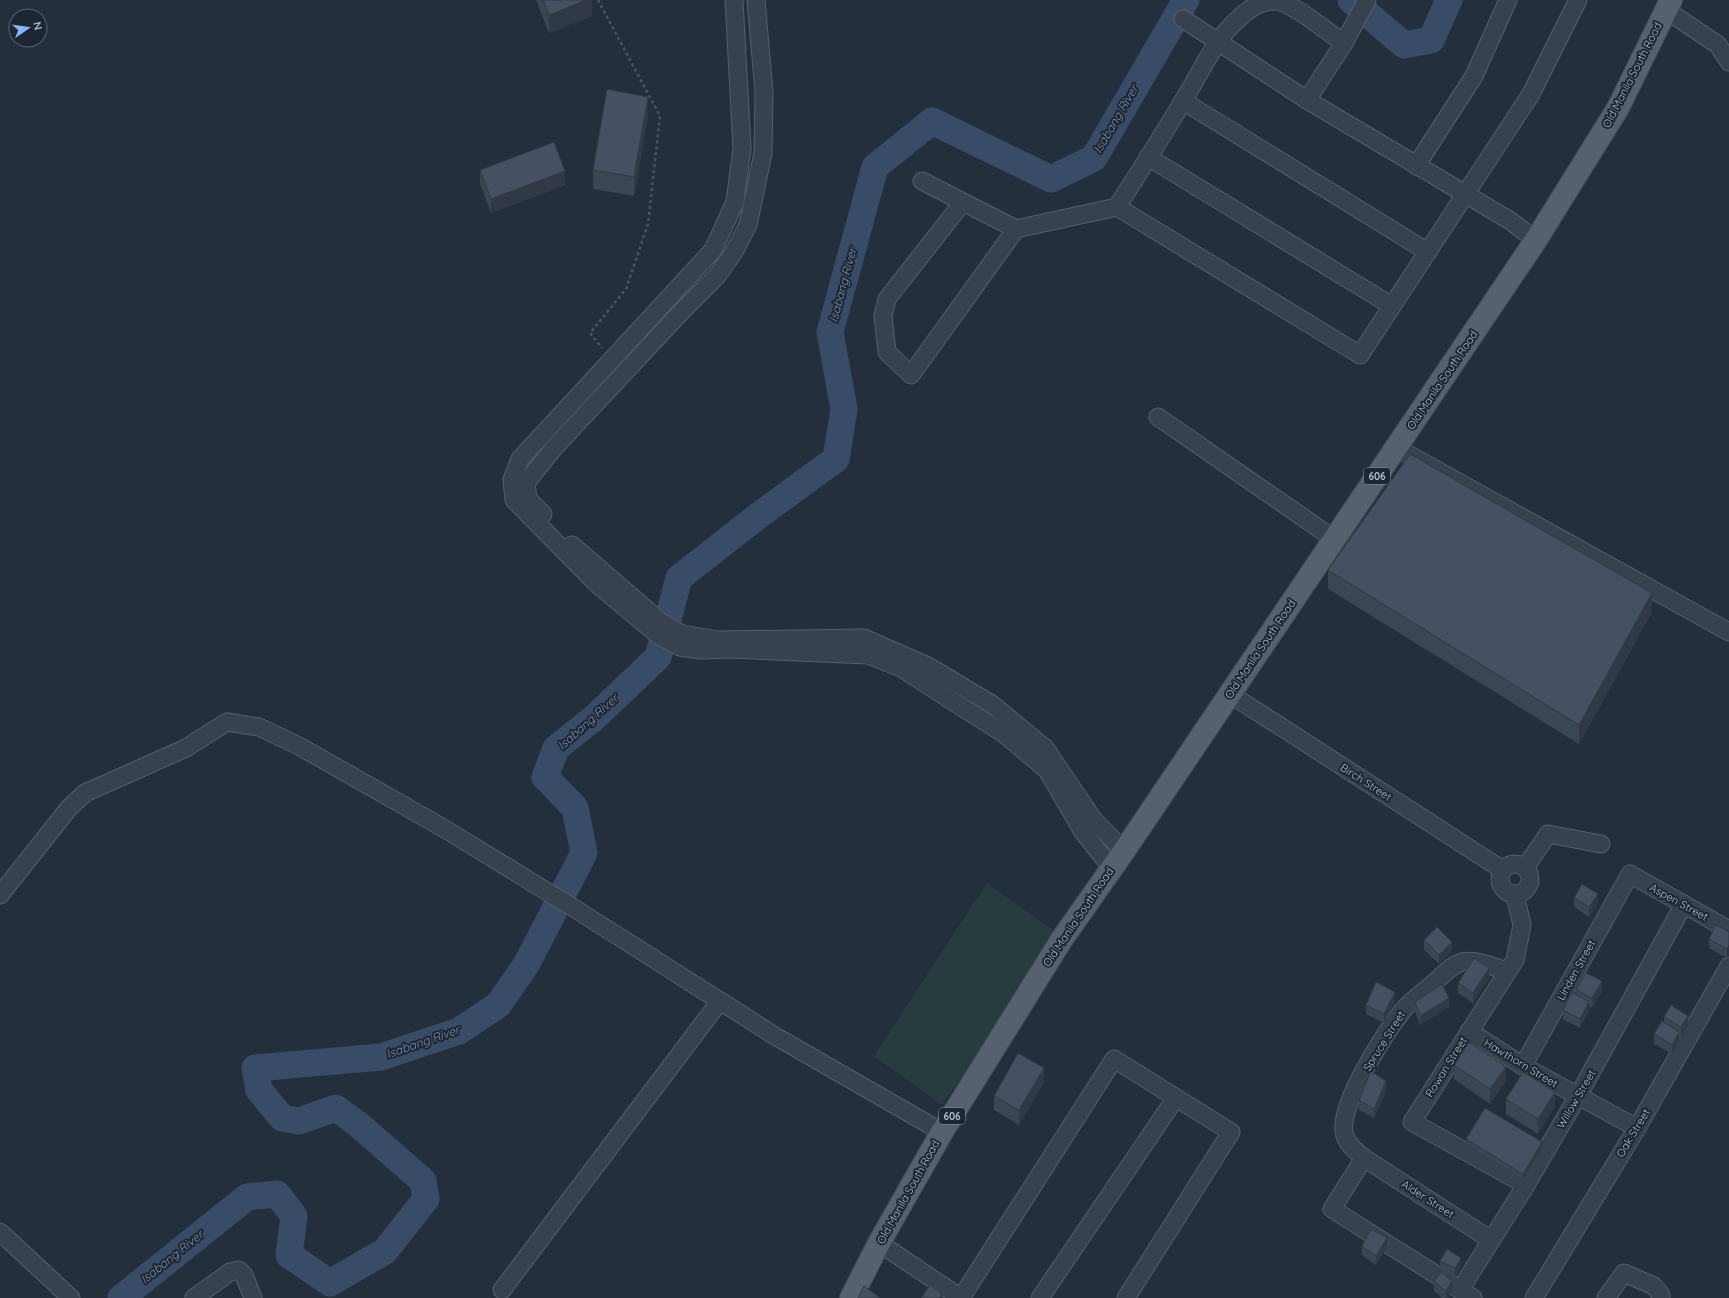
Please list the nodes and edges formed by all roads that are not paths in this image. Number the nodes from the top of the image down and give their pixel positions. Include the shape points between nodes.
1 (734, 0) edge
2 (756, 0) edge
3 (1508, 0) edge
4 (1578, 0) edge
5 (1367, 1) edge
6 (1668, 5) edge
7 (1183, 19) dead end
8 (1347, 38) junction
9 (1218, 42) junction
10 (1729, 62) edge
11 (1307, 100) junction
12 (1184, 101) junction
13 (740, 115) junction
14 (764, 116) junction
15 (1148, 157) junction
16 (1416, 166) junction
17 (922, 181) dead end
18 (1466, 195) junction
19 (963, 202) junction
20 (1117, 207) junction
21 (1016, 229) junction
22 (1536, 240) junction
23 (1428, 252) junction
24 (1392, 306) junction
25 (624, 345) junction
26 (636, 359) junction
27 (1158, 417) dead end
28 (1397, 448) junction
29 (1334, 539) junction
30 (659, 628) junction
31 (1729, 632) edge
32 (1230, 694) junction
33 (1601, 844) dead end
34 (1118, 859) junction
35 (1525, 868) junction
36 (1503, 870) junction
37 (1630, 874) joint
38 (0, 894) edge
39 (1515, 895) junction
40 (1684, 904) junction
41 (1729, 930) edge
42 (1729, 966) edge
43 (1507, 971) junction
44 (720, 1001) junction
45 (1469, 1031) junction
46 (1523, 1066) junction
47 (1578, 1096) junction
48 (1176, 1099) junction
49 (1637, 1128) junction
50 (942, 1132) junction
51 (1364, 1158) junction
52 (1526, 1185) junction
53 (0, 1232) edge
54 (1491, 1240) junction
55 (879, 1243) junction
56 (502, 1290) dead end
57 (1467, 1294) edge
58 (71, 1298) edge
59 (194, 1298) edge
60 (253, 1298) edge
61 (851, 1298) edge
62 (961, 1298) edge
63 (1040, 1298) edge
64 (1126, 1298) edge
65 (1534, 1298) edge
66 (1606, 1298) edge
67 (1661, 1298) edge

1 - 13 street
2 - 14 street
3 - 16 street via 1474,76
4 - 18 street via 1531,94
5 - 8 street
6 - 10 street via 1718,46
6 - 22 main road, Old Manila South Road / 606 via 1618,108
7 - 9 street
8 - 9 street via 1277,1 1264,2 1252,8 1236,21
8 - 11 street
9 - 11 street
9 - 12 street
11 - 16 street
12 - 15 street
12 - 23 street
13 - 14 street
13 - 25 street via 742,148 735,202 713,250
14 - 26 street via 763,153 748,225 734,252 718,276
15 - 20 street
15 - 24 street
16 - 18 street
17 - 19 street
18 - 22 street via 1509,220
18 - 23 street
19 - 21 street
19 - 21 street via 887,299 883,316 887,352 911,375
20 - 21 street
20 - 24 street via 1360,355
22 - 28 main road, Old Manila South Road / 606
23 - 24 street
25 - 26 street
25 - 30 street via 520,459 512,480 514,500 598,585
26 - 30 street via 553,449 526,483 528,498 563,537
27 - 29 street
28 - 29 main road, Old Manila South Road / 606
28 - 31 street
29 - 32 main road, Old Manila South Road / 606
30 - 34 street via 681,641 864,638 928,666 993,706 1045,748
32 - 34 main road, Old Manila South Road / 606
32 - 36 street, Birch Street
33 - 35 street via 1548,834
34 - 50 main road, Old Manila South Road / 606 via 1062,938
35 - 36 street via 1516,864
35 - 39 street via 1530,879 1529,885 1526,890
36 - 39 street via 1502,886
37 - 40 street, Aspen Street
37 - 46 street, Linden Street
38 - 44 street via 69,808 85,793 186,748 227,722 259,727 299,746 445,829
39 - 43 street, Rowan Street via 1522,925 1515,960
40 - 41 street, Aspen Street
40 - 47 street, Willow Street
42 - 49 street, Oak Street
43 - 45 street, Rowan Street
43 - 51 street, Spruce Street via 1474,962 1462,962 1450,968 1404,1010 1373,1056 1348,1104 1344,1134 1350,1146
44 - 50 street via 775,1036
44 - 56 street
45 - 46 street, Hawthorn Street
45 - 52 street, Rowan Street via 1412,1122
46 - 47 street, Hawthorn Street
47 - 49 street, Hawthorn Street
47 - 52 street, Willow Street
48 - 62 street via 1114,1059
48 - 63 street
48 - 64 street via 1231,1132
49 - 65 street, Oak Street
50 - 55 main road, Old Manila South Road / 606
51 - 54 street, Alder Street
51 - 57 street via 1332,1209
52 - 54 street, Willow Street
53 - 58 street
54 - 57 street, Willow Street
55 - 61 main road, Old Manila South Road / 606
55 - 62 street
59 - 60 street via 230,1272 239,1270 244,1275
66 - 67 street via 1624,1273 1654,1286

